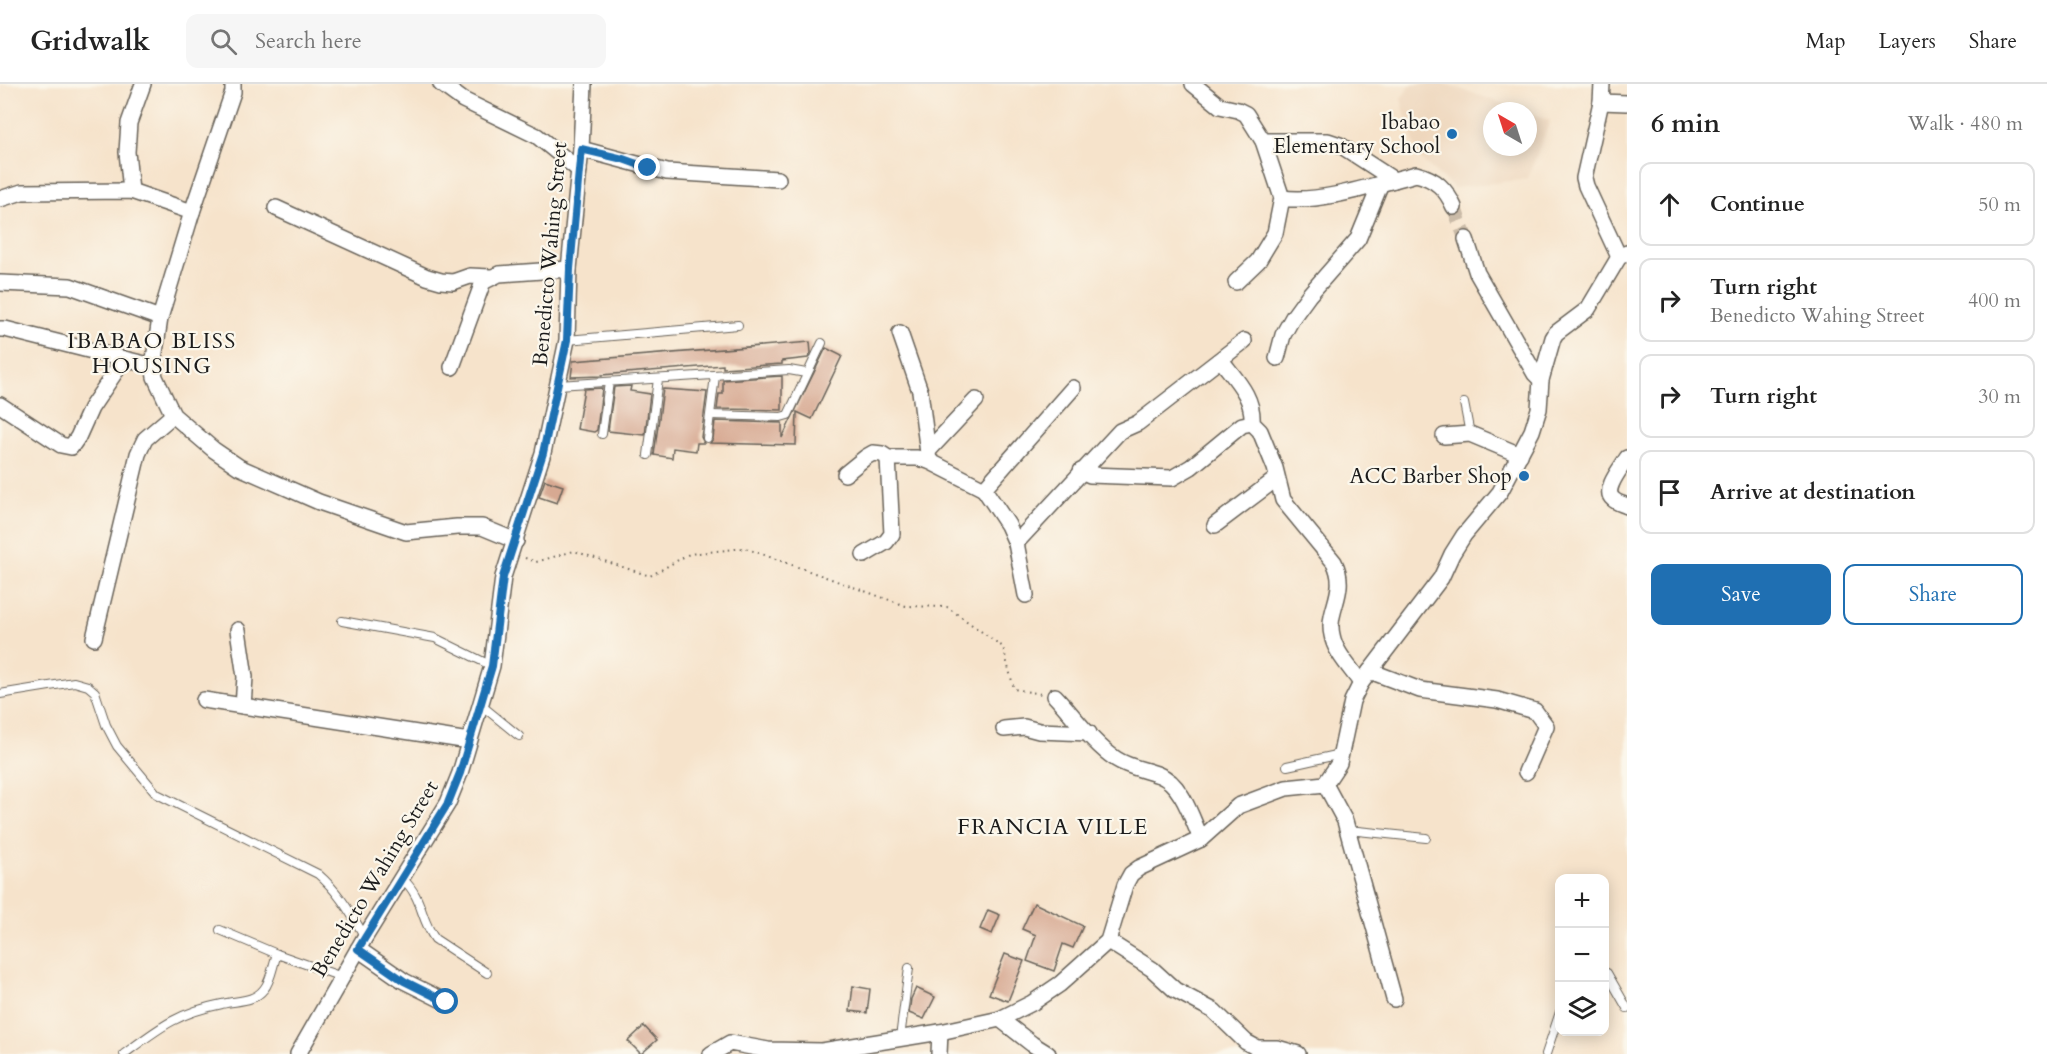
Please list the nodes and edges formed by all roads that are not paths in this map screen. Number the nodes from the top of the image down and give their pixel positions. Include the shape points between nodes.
1 (143, 84) edge
2 (233, 84) edge
3 (441, 84) edge
4 (584, 84) edge
5 (1193, 84) edge
6 (1602, 84) edge
7 (1601, 102) junction
8 (1627, 103) edge
9 (1263, 141) junction
10 (581, 149) junction
11 (579, 170) junction
12 (778, 179) dead end
13 (1387, 182) junction
14 (131, 190) junction
15 (1282, 198) junction
16 (0, 199) edge
17 (1454, 207) tunnel mouth
18 (276, 208) dead end
19 (192, 212) junction
20 (1466, 239) tunnel mouth
21 (1623, 255) edge
22 (570, 269) junction
23 (490, 278) junction
24 (1236, 282) dead end
25 (0, 283) edge
26 (160, 318) junction
27 (738, 325) dead end
28 (0, 329) edge
29 (900, 333) dead end
30 (567, 340) junction
31 (1244, 341) dead end
32 (822, 343) dead end
33 (1277, 358) dead end
34 (124, 359) junction
35 (1221, 360) junction
36 (153, 366) junction
37 (452, 367) dead end
38 (806, 374) junction
39 (715, 376) junction
40 (658, 380) junction
41 (1541, 380) junction
42 (609, 382) junction
43 (558, 385) junction
44 (1073, 388) dead end
45 (976, 400) dead end
46 (1464, 403) dead end
47 (0, 405) edge
48 (711, 414) junction
49 (173, 415) junction
50 (1252, 423) junction
51 (602, 434) dead end
52 (1470, 434) junction
53 (1444, 436) dead end
54 (706, 438) dead end
55 (648, 455) dead end
56 (929, 455) junction
57 (1520, 455) junction
58 (888, 458) junction
59 (1627, 458) edge
60 (1081, 471) junction
61 (845, 474) dead end
62 (1276, 479) junction
63 (984, 489) junction
64 (1627, 506) edge
65 (1215, 525) dead end
66 (1016, 543) junction
67 (513, 547) junction
68 (864, 555) dead end
69 (1026, 595) dead end
70 (342, 621) dead end
71 (238, 630) dead end
72 (94, 639) dead end
73 (492, 666) junction
74 (1366, 677) junction
75 (0, 694) edge
76 (1055, 696) road end
77 (204, 700) dead end
78 (481, 705) junction
79 (243, 706) junction
80 (1004, 729) dead end
81 (1089, 734) junction
82 (519, 736) dead end
83 (469, 741) junction
84 (1341, 754) junction
85 (1287, 766) dead end
86 (1526, 772) dead end
87 (1325, 784) junction
88 (1348, 830) junction
89 (1426, 838) dead end
90 (1201, 839) junction
91 (402, 878) junction
92 (220, 930) dead end
93 (1108, 941) junction
94 (362, 943) junction
95 (277, 954) junction
96 (909, 968) dead end
97 (488, 973) dead end
98 (1609, 976) edge
99 (342, 977) junction
100 (1394, 999) dead end
101 (446, 1002) dead end
102 (1627, 1008) edge
103 (1000, 1019) junction
104 (1555, 1027) edge
105 (940, 1032) junction
106 (900, 1038) junction
107 (124, 1054) edge
108 (298, 1054) edge
109 (711, 1054) edge
110 (939, 1054) edge
111 (1048, 1054) edge
112 (1298, 1054) edge
113 (1546, 1054) edge

1 - 14 street via 129,123
2 - 19 street
3 - 11 street via 464,100 537,136
4 - 10 street, Benedicto Wahing Street
5 - 9 street via 1220,106 1246,114
6 - 7 street
7 - 8 street
7 - 21 street via 1584,178
9 - 13 street via 1334,143
9 - 15 street
10 - 11 street, Benedicto Wahing Street
10 - 12 street via 667,172
11 - 22 street, Benedicto Wahing Street
13 - 15 street via 1306,200
13 - 17 street via 1416,174 1428,177 1442,186
13 - 33 street via 1358,239 1309,295 1283,335
14 - 16 street via 22,192
14 - 19 street
15 - 24 street via 1275,233 1258,261
18 - 23 street via 427,277 453,282 470,276
19 - 26 street
20 - 41 street via 1477,273
21 - 41 street via 1588,309 1556,333
22 - 23 street
22 - 30 street, Benedicto Wahing Street
23 - 37 street via 483,282
25 - 26 street via 70,286
26 - 36 street
27 - 30 lane
28 - 34 street
29 - 56 street via 920,391
30 - 43 street, Benedicto Wahing Street
31 - 35 street
32 - 38 lane
34 - 36 street
34 - 47 street via 71,447 61,445
35 - 50 street via 1249,398
35 - 60 street via 1138,423 1120,431
36 - 49 street
38 - 39 lane via 789,370
38 - 48 lane via 788,415
39 - 40 lane
39 - 48 lane
40 - 42 lane
40 - 55 lane
41 - 57 street via 1539,409
42 - 43 lane
42 - 51 lane
43 - 67 street, Benedicto Wahing Street via 543,453
44 - 63 street
45 - 56 street
46 - 52 lane
48 - 54 lane
49 - 67 street via 239,467 319,502 406,532 482,527
49 - 72 street via 145,439 138,454
50 - 60 street via 1242,425 1172,478 1090,475
50 - 62 street via 1265,442
52 - 53 street
52 - 57 street
56 - 58 street
56 - 63 street
57 - 74 street via 1500,492 1464,535 1441,578
58 - 61 street via 873,453
58 - 68 street via 892,534
59 - 64 street via 1610,488 1614,500
60 - 66 street
62 - 65 street
62 - 74 street via 1282,500 1338,570 1331,632 1334,645
63 - 66 street
66 - 69 street
67 - 73 street, Benedicto Wahing Street via 503,577
70 - 73 lane via 435,638
71 - 79 street via 245,676
73 - 78 street, Benedicto Wahing Street
74 - 84 street via 1352,701
74 - 86 street via 1535,711 1546,726
75 - 94 lane via 74,682 88,686 95,692 117,746 157,794 318,874 340,896
76 - 81 street
77 - 79 street
78 - 82 lane
78 - 83 street, Benedicto Wahing Street
79 - 83 street
80 - 81 street via 1024,727
81 - 90 street via 1116,759 1162,776 1176,788
83 - 91 street, Benedicto Wahing Street via 448,803
84 - 85 lane
84 - 87 street
87 - 88 street
87 - 90 street via 1286,788 1238,806
88 - 89 lane
88 - 100 street
90 - 93 street via 1131,874
91 - 94 street, Benedicto Wahing Street
91 - 97 lane via 418,896 435,939
92 - 95 lane
93 - 103 street via 1060,984
93 - 112 street via 1152,969 1175,990 1214,1011 1246,1042 1257,1048
94 - 99 street, Benedicto Wahing Street
94 - 101 street via 404,981
95 - 99 lane
95 - 107 lane via 265,988 253,998 200,1008 171,1019
96 - 106 lane
98 - 102 lane
99 - 108 street, Benedicto Wahing Street
103 - 105 street
103 - 111 street
104 - 113 lane
105 - 106 street
105 - 110 street
106 - 109 street via 822,1051 768,1050 730,1043

